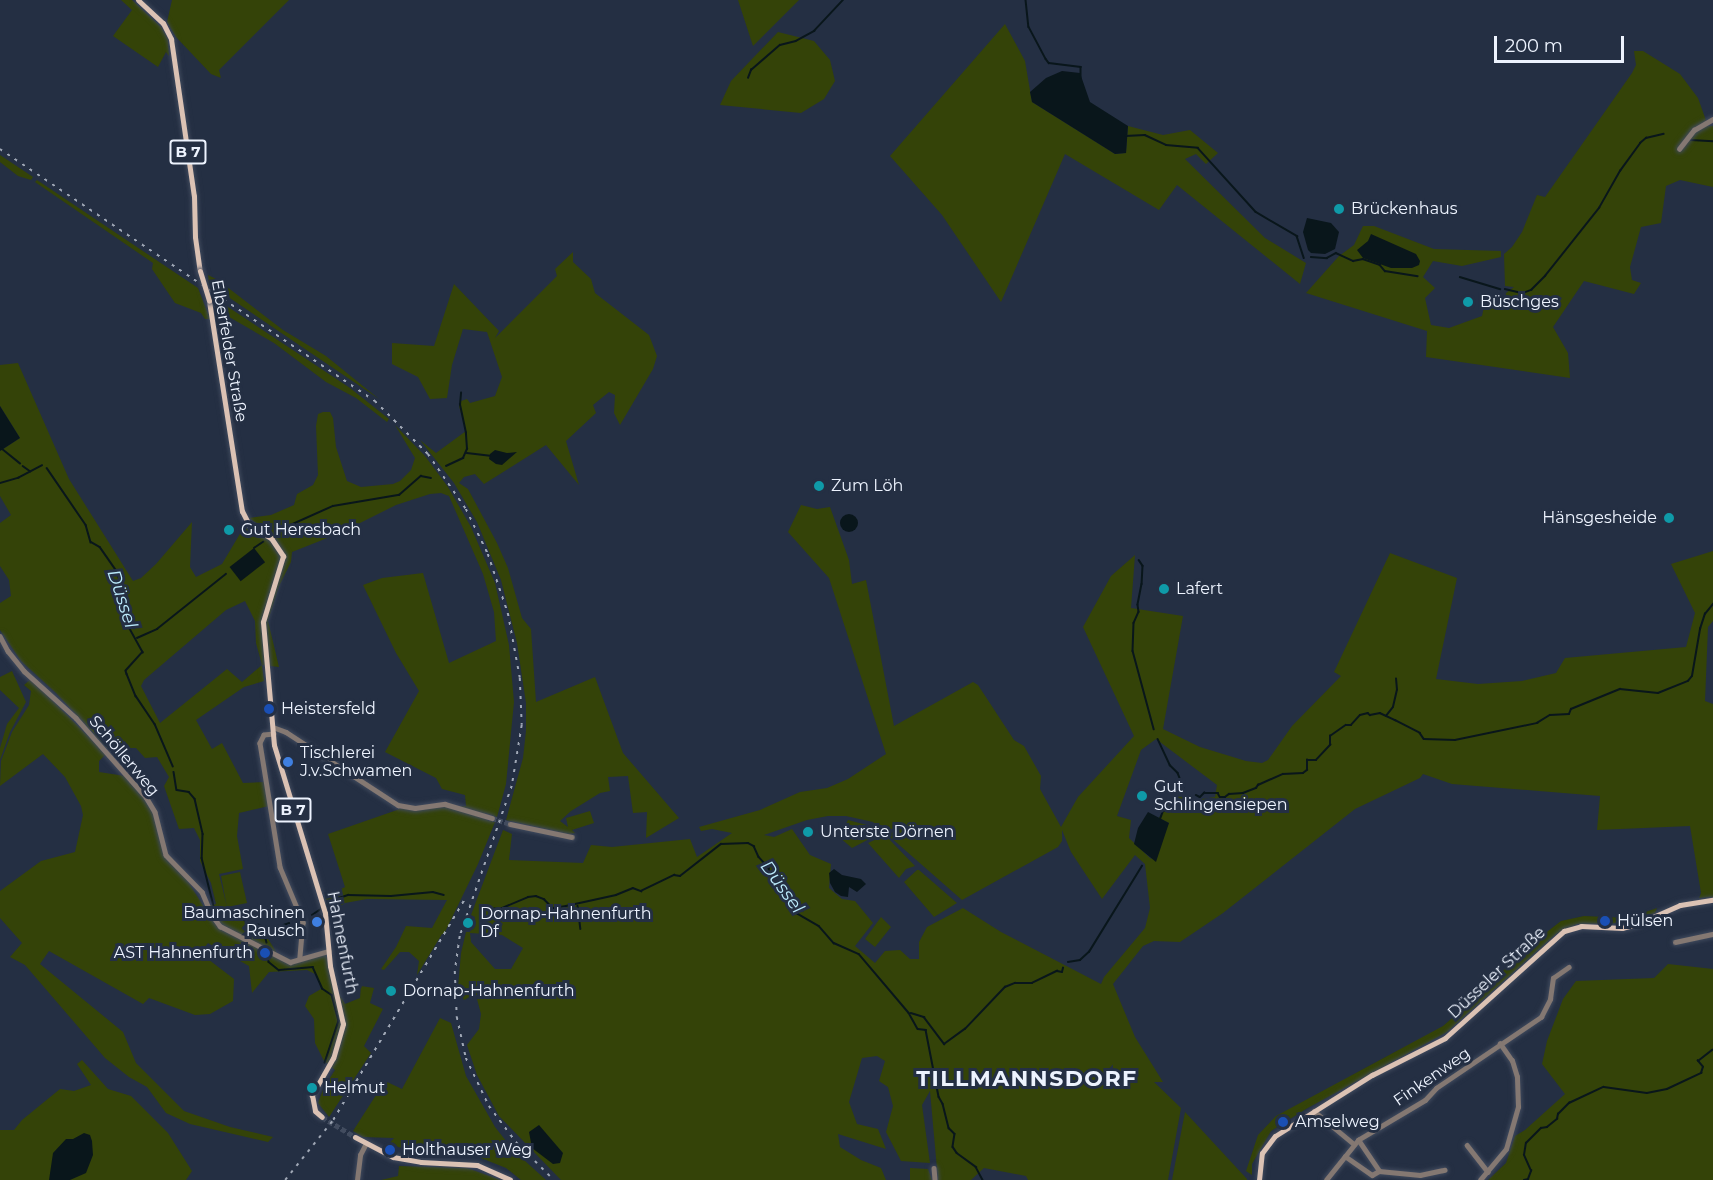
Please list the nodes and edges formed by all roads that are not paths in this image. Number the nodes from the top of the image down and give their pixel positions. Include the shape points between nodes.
1 (138, 0) edge
2 (1713, 119) edge
3 (1679, 149) dead end
4 (0, 636) edge
5 (273, 731) junction
6 (492, 818) tunnel mouth
7 (510, 824) tunnel mouth
8 (572, 837) dead end
9 (1713, 900) edge
10 (1713, 934) edge
11 (1675, 942) dead end
12 (328, 951) junction
13 (300, 959) junction
14 (1569, 967) dead end
15 (1500, 1044) junction
16 (1314, 1111) junction
17 (322, 1117) tunnel mouth
18 (355, 1137) tunnel mouth
19 (1356, 1142) junction
20 (366, 1143) junction
21 (1467, 1145) dead end
22 (1345, 1156) junction
23 (934, 1168) dead end
24 (1444, 1170) dead end
25 (1379, 1172) junction
26 (1488, 1172) junction
27 (357, 1180) edge
28 (510, 1180) edge
29 (935, 1180) edge
30 (1259, 1180) edge
31 (1326, 1180) edge
32 (1480, 1180) edge

1 - 5 main road, Elberfelder Straße / B 7, bridge via 163,22 171,39 194,196 195,237 242,511 249,525 272,538 283,556 265,609 263,635
2 - 3 street via 1694,130
4 - 13 street, Schöllerweg via 24,671 76,718 146,797 166,855 202,892 216,922 290,962
5 - 6 street via 286,732 398,805 415,808 445,804
5 - 12 main road, Hahnenfurth / B 7 via 276,758 325,913
5 - 13 street via 260,742 280,867 303,922
7 - 8 street
9 - 16 main road, Düsseler Straße via 1680,905 1622,928 1581,926 1564,931 1445,1038 1372,1075
10 - 11 street
12 - 13 street, Schöllerweg
12 - 17 main road, Hahnenfurth via 344,1024 333,1058 312,1095 315,1111
14 - 15 street, Finkenweg via 1553,978 1550,999 1541,1017
15 - 19 street, Finkenweg via 1425,1100
15 - 26 street via 1514,1069 1518,1107 1506,1149
16 - 19 street
16 - 30 main road, Düsseler Straße via 1269,1143 1260,1159
18 - 20 main road
19 - 22 street, Finkenweg
19 - 25 street
20 - 27 street
20 - 28 main road via 393,1157 477,1165
21 - 26 street
22 - 25 street via 1372,1175
22 - 31 street, Finkenweg
23 - 29 street
24 - 25 street via 1420,1175
26 - 32 street

